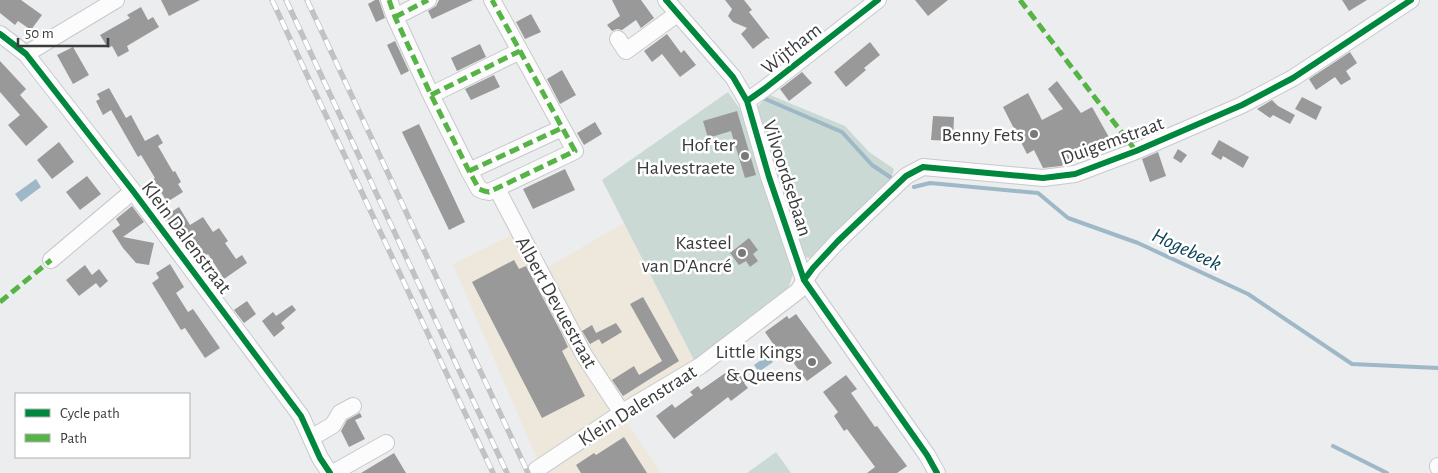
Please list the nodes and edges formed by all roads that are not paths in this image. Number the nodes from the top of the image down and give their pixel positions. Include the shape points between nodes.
1 (116, 0) edge
2 (389, 0) edge
3 (428, 0) edge
4 (492, 0) edge
5 (666, 0) edge
6 (878, 0) edge
7 (1411, 0) edge
8 (678, 14) junction
9 (395, 16) junction
10 (0, 34) edge
11 (618, 39) dead end
12 (520, 51) junction
13 (26, 54) junction
14 (431, 95) junction
15 (746, 101) junction
16 (562, 128) junction
17 (469, 171) junction
18 (497, 189) junction
19 (133, 191) junction
20 (51, 260) dead end
21 (804, 280) junction
22 (353, 406) dead end
23 (622, 413) junction
24 (311, 438) junction
25 (386, 443) dead end
26 (536, 470) dead end
27 (332, 473) edge
28 (937, 473) edge

1 - 13 street
2 - 9 street
3 - 9 street
4 - 12 street
5 - 8 street, Vilvoordsebaan
6 - 15 street, Wijtham
7 - 21 street, Duigemstraat via 1293,78 1242,105 1075,174 1043,178 923,167 906,176 838,241
8 - 11 street via 626,51
8 - 15 street, Vilvoordsebaan via 733,76
9 - 14 street
10 - 13 street, Klein Dalenstraat
12 - 14 street
12 - 16 street
13 - 19 street, Klein Dalenstraat
14 - 17 street
15 - 21 street, Vilvoordsebaan
16 - 17 street
16 - 18 street via 575,151
17 - 18 street via 479,188 489,192
18 - 23 street, Albert Devuestraat via 584,355
19 - 20 street
19 - 24 street, Klein Dalenstraat via 301,416
21 - 23 street, Klein Dalenstraat via 798,290 700,366
21 - 28 street, Vilvoordsebaan
22 - 24 street via 340,414 333,425
23 - 26 street, Klein Dalenstraat
24 - 27 street, Klein Dalenstraat via 320,458
25 - 27 street

